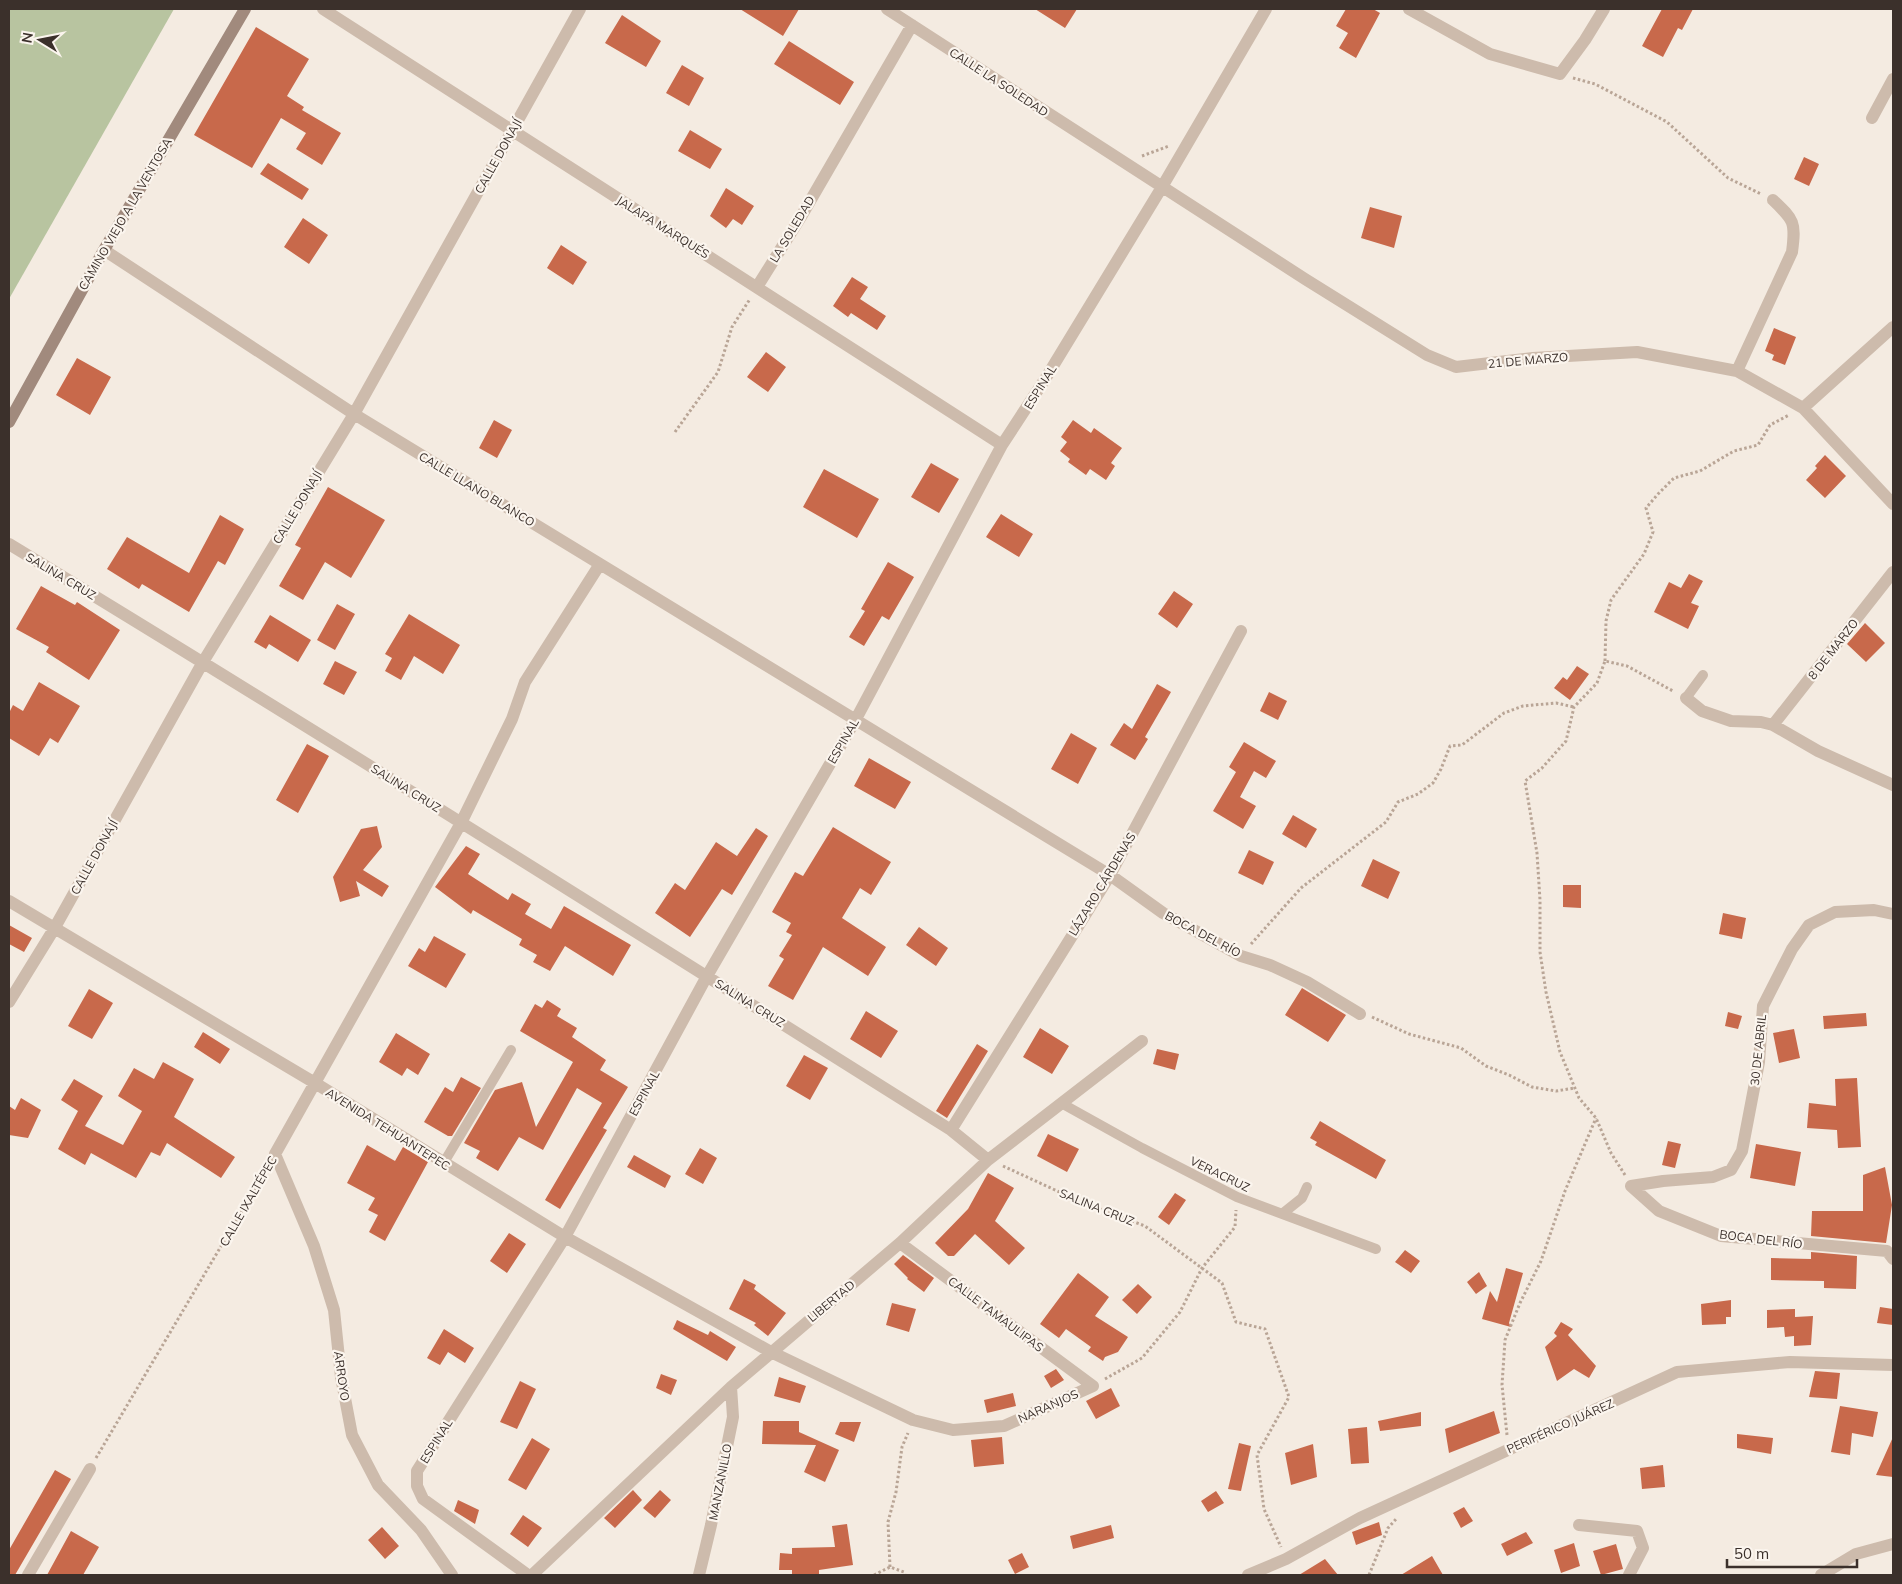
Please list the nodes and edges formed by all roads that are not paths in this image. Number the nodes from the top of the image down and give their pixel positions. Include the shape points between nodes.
1 (245, 9) edge
2 (323, 9) edge
3 (580, 9) edge
4 (887, 9) edge
5 (1266, 9) edge
6 (1409, 9) edge
7 (1604, 9) edge
8 (912, 25) junction
9 (1893, 79) edge
10 (1872, 118) dead end
11 (511, 132) junction
12 (1162, 187) junction
13 (1772, 200) road end
14 (104, 250) junction
15 (757, 287) junction
16 (1893, 327) edge
17 (1737, 371) junction
18 (1803, 408) junction
19 (354, 414) junction
20 (9, 422) edge
21 (1002, 445) junction
22 (1893, 504) edge
23 (9, 544) edge
24 (600, 564) junction
25 (1893, 572) edge
26 (1241, 632) dead end
27 (203, 662) junction
28 (1703, 675) dead end
29 (1686, 698) joint
30 (856, 719) junction
31 (1774, 725) junction
32 (1893, 785) edge
33 (461, 823) junction
34 (1110, 876) junction
35 (9, 902) edge
36 (1893, 914) edge
37 (54, 929) junction
38 (707, 976) junction
39 (9, 1002) edge
40 (1360, 1014) road end
41 (1142, 1041) dead end
42 (510, 1050) dead end
43 (315, 1083) junction
44 (1061, 1102) junction
45 (951, 1130) junction
46 (275, 1154) joint
47 (988, 1160) junction
48 (443, 1164) junction
49 (1631, 1186) joint
50 (1307, 1187) dead end
51 (1282, 1214) junction
52 (565, 1238) junction
53 (900, 1242) junction
54 (1376, 1249) dead end
55 (1893, 1259) edge
56 (771, 1352) junction
57 (1893, 1365) edge
58 (1093, 1386) joint
59 (731, 1387) junction
60 (90, 1469) road end
61 (1579, 1525) dead end
62 (1893, 1544) edge
63 (28, 1575) edge
64 (452, 1575) edge
65 (528, 1575) edge
66 (532, 1575) edge
67 (699, 1575) edge
68 (1248, 1575) edge
69 (1630, 1575) edge
70 (1821, 1575) edge

1 - 14 main road, CAMINO VIEJO A LA VENTOSA
2 - 11 street, JALAPA MARQUÉS
3 - 11 street, CALLE DONAJÍ
4 - 8 street, CALLE LA SOLEDAD
5 - 12 street, ESPINAL
6 - 7 street via 1490,54 1560,74
8 - 12 street, CALLE LA SOLEDAD
8 - 15 street, LA SOLEDAD
9 - 10 street
11 - 15 street, JALAPA MARQUÉS
11 - 19 street, CALLE DONAJÍ
12 - 17 street, 21 DE MARZO via 1376,325 1427,355 1456,367 1533,358 1637,352
12 - 21 street, ESPINAL
13 - 17 street via 1791,217 1795,232 1792,252
14 - 19 street, CALLE LLANO BLANCO
14 - 20 main road, CAMINO VIEJO A LA VENTOSA
15 - 21 street, JALAPA MARQUÉS
16 - 18 street
17 - 18 street, 21 DE MARZO
18 - 22 street, 21 DE MARZO
19 - 24 street, CALLE LLANO BLANCO
19 - 27 street, CALLE DONAJÍ
21 - 30 street, ESPINAL
23 - 27 street, SALINA CRUZ
24 - 30 street, CALLE LLANO BLANCO
24 - 33 street, CALLE IXALTÉPEC via 525,682 512,719
25 - 31 street, 8 DE MARZO
26 - 34 street, LÁZARO CÁRDENAS
27 - 33 street, SALINA CRUZ
27 - 37 street, CALLE DONAJÍ
28 - 29 lane
29 - 31 street via 1702,711 1731,722
30 - 34 street, BOCA DEL RÍO
30 - 38 street, ESPINAL
31 - 32 street via 1818,751
33 - 38 street, SALINA CRUZ
33 - 43 street, CALLE IXALTÉPEC
34 - 40 street, BOCA DEL RÍO via 1163,913 1241,956 1307,982
34 - 45 street, LÁZARO CÁRDENAS
35 - 37 street, AVENIDA TEHUANTEPEC
36 - 49 street, 30 DE ABRIL via 1874,910 1835,912 1810,925 1792,949 1763,1006 1759,1062 1744,1142 1731,1170 1713,1177
37 - 39 street, CALLE DONAJÍ
37 - 43 street, AVENIDA TEHUANTEPEC
38 - 45 street, SALINA CRUZ
38 - 52 street, ESPINAL
41 - 44 street, LIBERTAD
42 - 48 lane
43 - 46 street, CALLE IXALTÉPEC
43 - 48 street, AVENIDA TEHUANTEPEC
44 - 47 street, LIBERTAD
44 - 51 lane, VERACRUZ via 1237,1197
45 - 47 street, SALINA CRUZ
46 - 64 street, ARROYO via 314,1246 334,1310 341,1377 352,1435 378,1485 420,1530
47 - 53 street, LIBERTAD
48 - 52 street, AVENIDA TEHUANTEPEC
49 - 55 street, BOCA DEL RÍO via 1660,1211 1721,1236 1887,1252
50 - 51 lane via 1302,1198
51 - 54 lane, VERACRUZ
52 - 56 street, AVENIDA TEHUANTEPEC
52 - 65 street, ESPINAL via 417,1471 416,1486 422,1499
53 - 56 street, LIBERTAD
53 - 58 street, CALLE TAMAULIPAS
56 - 58 street, NARANJOS via 913,1420 953,1430 1004,1426
56 - 59 street, LIBERTAD
57 - 68 street, PERIFÉRICO JUÁREZ via 1790,1362 1677,1372 1360,1518 1286,1559
59 - 66 street, LIBERTAD
59 - 67 street, MANZANILLO via 733,1417
60 - 63 street
61 - 69 street via 1637,1531 1642,1548
62 - 70 street via 1856,1554

